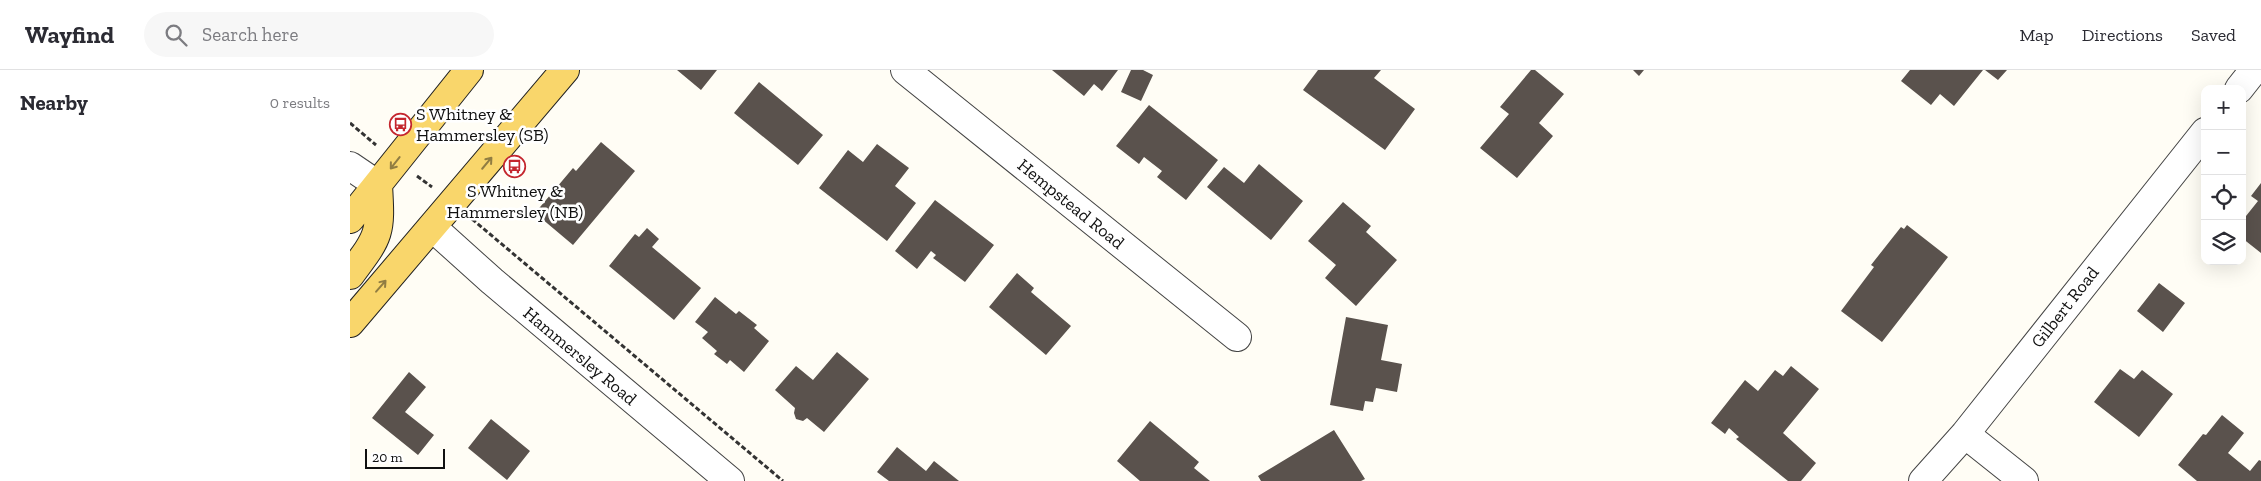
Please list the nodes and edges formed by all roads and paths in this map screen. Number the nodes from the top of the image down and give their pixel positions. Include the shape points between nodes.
1 (469, 70) edge
2 (565, 70) edge
3 (905, 70) edge
4 (2254, 70) edge
5 (2242, 85) edge
6 (350, 123) edge
7 (2201, 137) edge
8 (397, 160) junction
9 (350, 166) edge
10 (378, 185) junction
11 (453, 204) junction
12 (350, 219) edge
13 (434, 228) junction
14 (350, 275) edge
15 (350, 323) edge
16 (1237, 337) dead end
17 (1964, 434) junction
18 (730, 481) edge
19 (783, 481) edge
20 (1923, 481) edge
21 (2024, 481) edge

1 - 8 main road
11 -> 2 main road
3 - 16 street, Hempstead Road
4 - 5 street
6 - 8 path
7 - 17 street, Gilbert Road
8 -> 10 main road
8 - 11 path
9 - 10 street
10 - 12 main road
10 - 14 main road via 378,235
11 - 13 main road
11 - 19 path
15 -> 13 main road
13 - 18 street, Hammersley Road via 492,281
17 - 20 street, Gilbert Road
17 - 21 street

